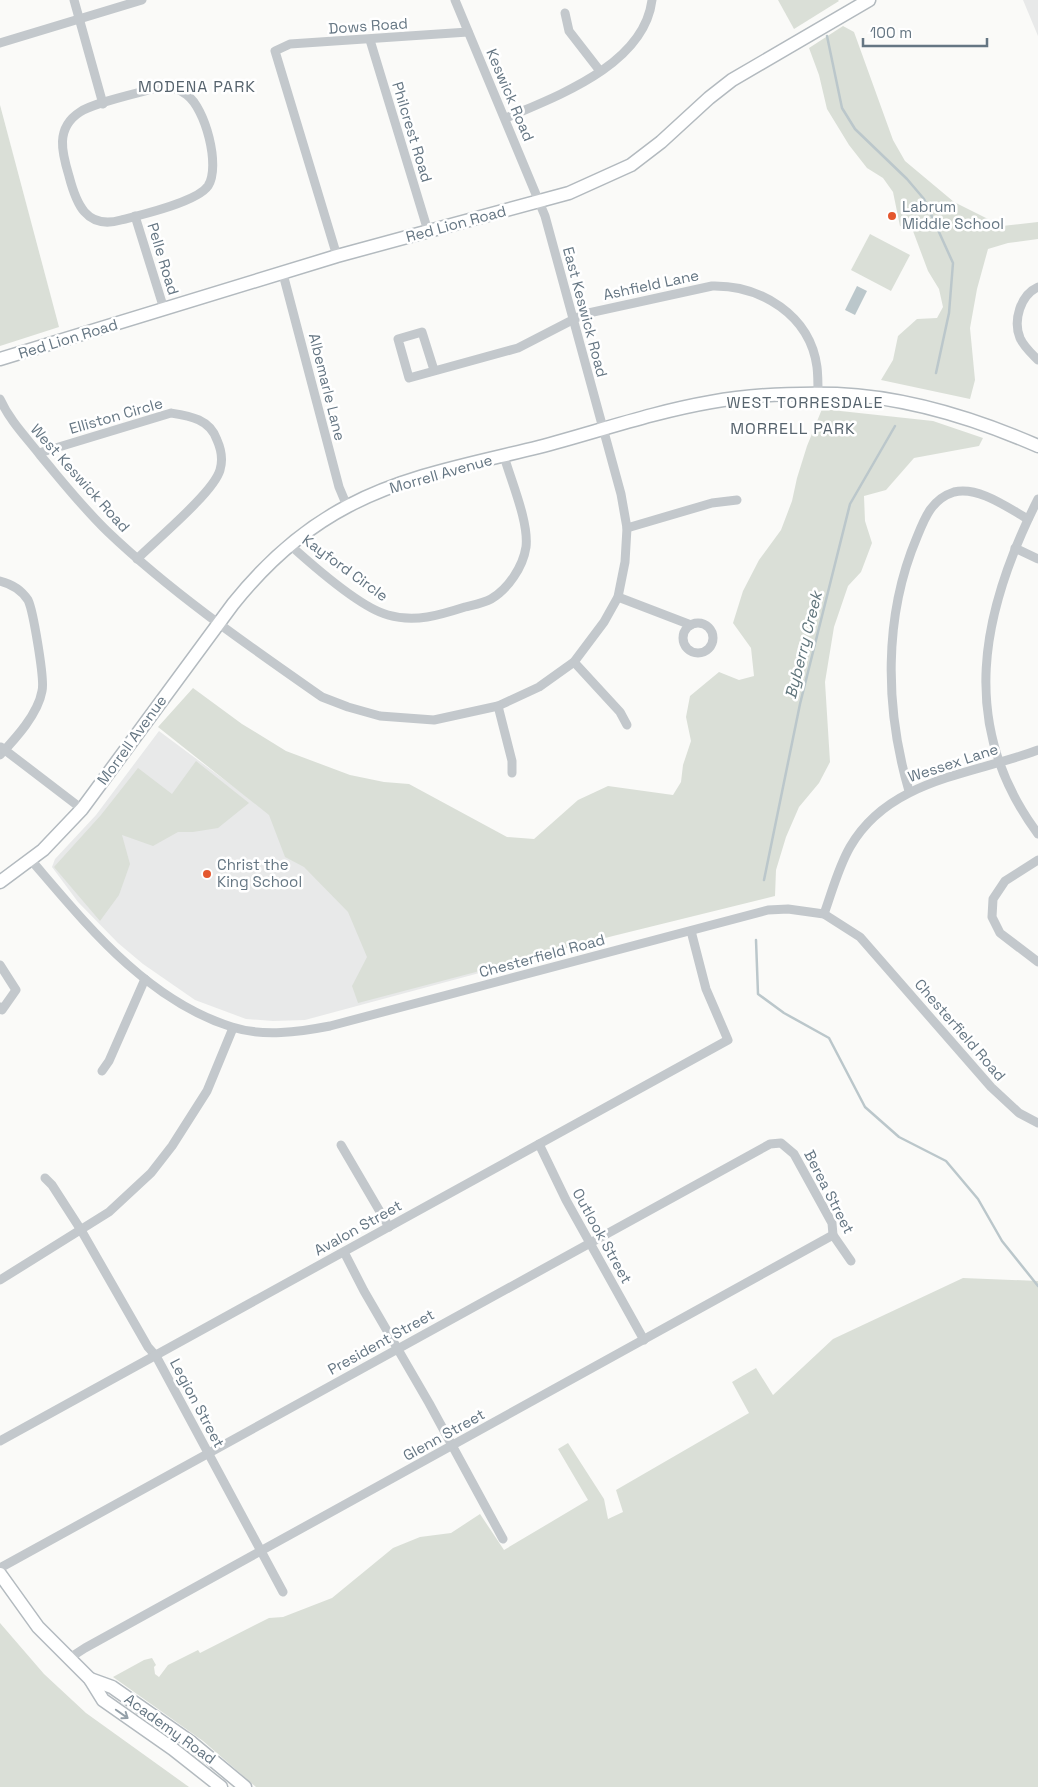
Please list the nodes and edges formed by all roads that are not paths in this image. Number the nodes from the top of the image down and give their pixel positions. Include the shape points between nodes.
1 (74, 0) edge
2 (142, 0) edge
3 (455, 0) edge
4 (652, 0) edge
5 (868, 0) edge
6 (853, 4) edge
7 (565, 13) dead end
8 (80, 20) junction
9 (468, 32) junction
10 (370, 40) junction
11 (0, 43) edge
12 (600, 71) junction
13 (103, 104) junction
14 (506, 118) junction
15 (539, 201) junction
16 (135, 216) junction
17 (428, 231) junction
18 (337, 256) junction
19 (283, 274) junction
20 (1038, 287) edge
21 (164, 309) junction
22 (573, 319) junction
23 (0, 359) edge
24 (1038, 360) edge
25 (434, 370) junction
26 (818, 394) junction
27 (0, 400) edge
28 (603, 430) junction
29 (1038, 446) edge
30 (39, 453) junction
31 (504, 456) junction
32 (1038, 499) edge
33 (737, 500) dead end
34 (347, 506) junction
35 (1028, 519) junction
36 (626, 528) junction
37 (290, 545) junction
38 (1015, 548) junction
39 (137, 559) junction
40 (1038, 559) edge
41 (0, 581) edge
42 (618, 597) junction
43 (220, 622) junction
44 (690, 625) dead end
45 (574, 662) junction
46 (498, 706) junction
47 (627, 726) dead end
48 (2, 750) edge
49 (1038, 750) edge
50 (1000, 763) junction
51 (512, 773) dead end
52 (909, 791) junction
53 (82, 809) junction
54 (1038, 834) edge
55 (31, 860) junction
56 (1038, 860) edge
57 (0, 882) edge
58 (824, 914) junction
59 (691, 931) junction
60 (1038, 962) edge
61 (0, 966) edge
62 (145, 980) junction
63 (0, 1007) edge
64 (233, 1028) junction
65 (102, 1071) dead end
66 (1038, 1123) edge
67 (776, 1142) joint
68 (539, 1144) junction
69 (341, 1145) dead end
70 (45, 1178) dead end
71 (389, 1227) junction
72 (81, 1230) junction
73 (833, 1234) junction
74 (590, 1242) junction
75 (344, 1252) junction
76 (852, 1261) dead end
77 (0, 1280) edge
78 (644, 1340) junction
79 (397, 1349) junction
80 (156, 1356) junction
81 (0, 1441) edge
82 (452, 1446) junction
83 (209, 1453) junction
84 (503, 1539) dead end
85 (262, 1551) junction
86 (0, 1568) edge
87 (0, 1574) edge
88 (283, 1592) dead end
89 (68, 1659) junction
90 (90, 1679) junction
91 (220, 1787) edge
92 (245, 1787) edge

1 - 8 street
2 - 8 street
3 - 9 street, Keswick Road
4 - 12 street via 640,32 615,60
5 - 6 street, Red Lion Road
6 - 15 street, Red Lion Road via 732,80 631,165 569,194
7 - 12 street via 569,31
8 - 11 street
8 - 13 street
9 - 10 street, Dows Road
9 - 14 street, Keswick Road
10 - 17 street, Philcrest Road
10 - 18 street, Dows Road via 290,44 275,51
12 - 14 street via 557,97
13 - 16 street via 80,112 68,124 62,137 61,149 76,203 98,220 114,222
13 - 16 street via 159,87 174,87 189,95 199,108 213,156 214,169 208,186 195,197
14 - 15 street, Keswick Road
15 - 17 street, Red Lion Road
15 - 22 street, East Keswick Road
16 - 21 street, Pelle Road
17 - 18 street, Red Lion Road
18 - 19 street, Red Lion Road
19 - 21 street, Red Lion Road
19 - 34 street, Albemarle Lane via 339,487
20 - 24 street via 1024,299 1017,323 1020,338
21 - 23 street, Red Lion Road
22 - 25 street, Ashfield Lane via 518,348
22 - 26 street, Ashfield Lane via 712,286 747,290 779,305 801,327 817,366
22 - 28 street, East Keswick Road
25 - 25 street, Ashfield Lane via 409,378 398,339 422,332
26 - 28 street, Morrell Avenue via 768,395 711,402
26 - 29 street, Morrell Avenue via 886,399 935,409 989,425
27 - 30 street, West Keswick Road via 16,427
28 - 31 street, Morrell Avenue
28 - 36 street, East Keswick Road via 621,494
30 - 39 street, West Keswick Road via 82,505
30 - 39 street, Elliston Circle via 171,413 193,416 208,425 217,437 221,453 220,470 210,487
31 - 34 street, Morrell Avenue via 409,481
31 - 37 street, Kayford Circle via 526,532 526,549 507,586 490,600 429,618 388,616 366,604
32 - 35 street
33 - 36 street
34 - 37 street, Morrell Avenue
35 - 38 street
35 - 52 street via 990,498 966,492 941,498 928,511 906,566 892,641 894,728
36 - 42 street, East Keswick Road via 625,562
37 - 43 street, Morrell Avenue via 254,579
38 - 40 street
38 - 50 street via 994,608 987,644 988,713
39 - 43 street, West Keswick Road
41 - 48 street via 24,595 31,609 43,690 34,712
42 - 44 street
42 - 45 street, East Keswick Road
43 - 46 street, West Keswick Road via 322,696 348,707 380,716 434,720
43 - 53 street, Morrell Avenue
45 - 46 street, East Keswick Road via 539,687
45 - 47 street via 620,712
46 - 51 street
48 - 53 street
49 - 50 street, Wessex Lane
50 - 52 street, Wessex Lane
50 - 54 street via 1014,797
52 - 58 street, Wessex Lane via 888,804 860,832 842,862
53 - 55 street, Morrell Avenue
55 - 57 street, Morrell Avenue
55 - 62 street, Chesterfield Road via 107,946
56 - 60 street via 1004,881 994,899 992,917 1000,933
58 - 59 street, Chesterfield Road via 768,910
58 - 66 street, Chesterfield Road via 860,937 991,1087 1019,1113
59 - 64 street, Chesterfield Road via 330,1026 299,1032
59 - 68 street, Avalon Street via 706,989 728,1040
61 - 63 street via 16,990 2,1010
62 - 64 street, Chesterfield Road via 180,1003
62 - 65 street
64 - 72 street via 207,1091 172,1146 133,1192 110,1212
67 - 73 street, Berea Street via 788,1147 798,1160 832,1223
67 - 74 street, President Street
68 - 71 street, Avalon Street
68 - 74 street, Outlook Street
69 - 71 street
70 - 72 street, Legion Street
71 - 75 street, Avalon Street
72 - 77 street
72 - 80 street, Legion Street
73 - 76 street, Berea Street
73 - 78 street, Glenn Street
74 - 78 street, Outlook Street
74 - 79 street, President Street
75 - 79 street
75 - 80 street, Avalon Street
78 - 82 street, Glenn Street
79 - 82 street
79 - 83 street, President Street
80 - 81 street, Avalon Street
80 - 83 street, Legion Street
82 - 84 street
82 - 85 street, Glenn Street
83 - 85 street, Legion Street
83 - 86 street, President Street
85 - 88 street, Legion Street
85 - 89 street, Glenn Street
87 - 89 street, Academy Road via 38,1627
89 - 90 street, Academy Road
90 -> 91 street, Academy Road via 103,1700
90 - 92 street, Academy Road via 112,1687 192,1743

